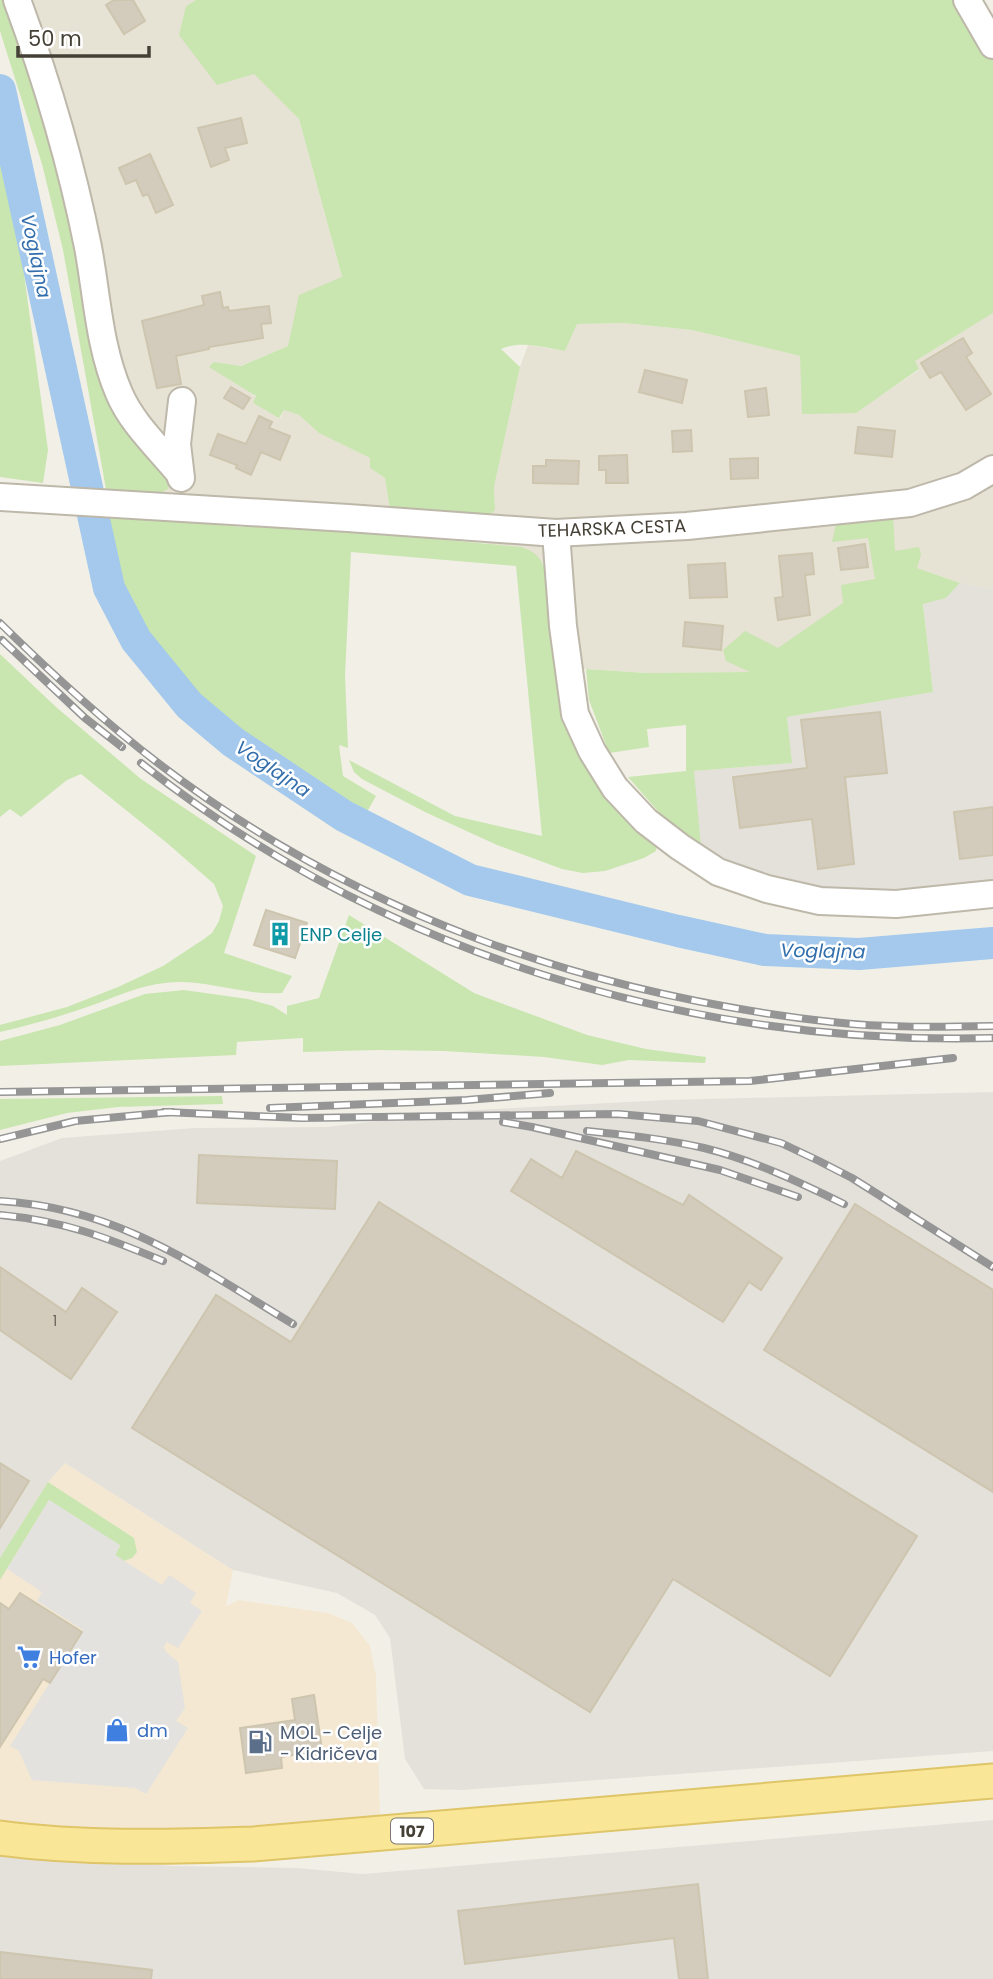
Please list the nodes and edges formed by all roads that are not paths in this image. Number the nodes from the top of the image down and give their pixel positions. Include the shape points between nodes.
1 (18, 0) edge
2 (967, 0) edge
3 (993, 45) edge
4 (182, 401) dead end
5 (993, 469) edge
6 (180, 474) junction
7 (0, 497) edge
8 (183, 508) junction
9 (556, 533) junction
10 (993, 894) edge
11 (993, 1782) edge
12 (0, 1838) edge

1 - 6 street via 64,141 110,370 137,424
2 - 3 street
4 - 6 street via 177,444
5 - 9 street, TEHARSKA CESTA via 964,486 910,503 687,526
6 - 8 street
7 - 8 street, TEHARSKA CESTA
8 - 9 street, TEHARSKA CESTA
9 - 10 street via 575,714 615,788 646,821 718,872 820,901 896,904
11 - 12 main road, 107 via 253,1844 91,1845

